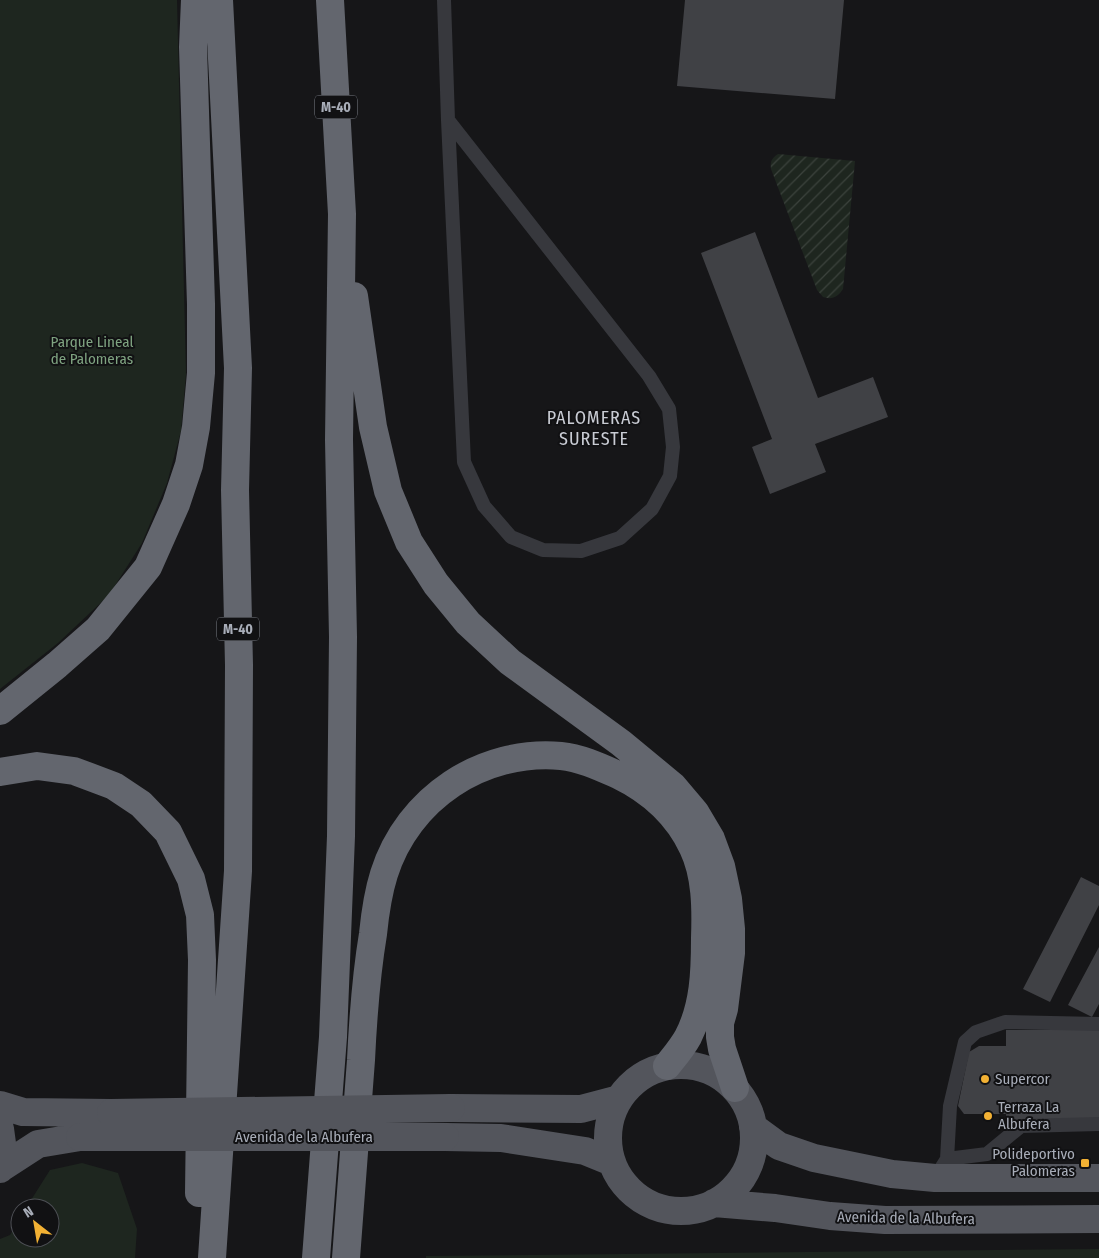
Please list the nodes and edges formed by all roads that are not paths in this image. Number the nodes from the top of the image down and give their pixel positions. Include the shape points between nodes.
1 (195, 0) edge
2 (218, 0) edge
3 (330, 0) edge
4 (444, 0) edge
5 (448, 120) junction
6 (342, 214) junction
7 (0, 711) edge
8 (0, 772) edge
9 (1099, 1024) edge
10 (667, 1066) junction
11 (735, 1088) junction
12 (619, 1099) junction
13 (0, 1105) edge
14 (1099, 1124) edge
15 (753, 1126) junction
16 (0, 1129) edge
17 (612, 1162) junction
18 (941, 1168) junction
19 (0, 1169) edge
20 (1099, 1178) edge
21 (714, 1202) junction
22 (1099, 1219) edge
23 (199, 1258) edge
24 (212, 1258) edge
25 (316, 1258) edge
26 (346, 1258) edge

1 - 7 highway via 193,47 201,373 189,465 148,567 98,629 58,666
2 - 24 highway, M-40 via 238,368 235,490 239,664 238,871
3 - 6 highway, M-40
4 - 5 lane
5 - 5 lane via 649,376 669,409 673,447 670,476 652,509 620,538 581,551 543,550 512,536 484,506 464,462
6 - 11 highway via 373,426 388,491 409,542 436,584 468,623 510,662 621,742 673,786 695,812 711,839 728,899 731,953 720,1037
6 - 25 highway, M-40 via 339,440 341,836 333,1038
8 - 23 highway via 37,766 74,771 114,786 141,804 168,832 191,879 200,915 202,960
9 - 18 lane via 1004,1022 976,1032 965,1042 950,1106
10 - 11 main road via 686,1065 704,1069
10 - 12 main road via 640,1078
10 - 26 highway via 695,1022 701,1004 705,961 702,878 694,850 679,824 644,790 595,764 562,756 530,756 470,772 422,810 400,837 384,873 366,978
11 - 15 main road
12 - 13 main road, Avenida de la Albufera, bridge via 581,1109 111,1113 23,1112
12 - 17 main road via 608,1130
14 - 18 lane via 1020,1126 986,1154
15 - 18 main road via 779,1146 814,1158 884,1173
15 - 21 main road via 753,1150 746,1171 732,1189
16 - 19 main road via 3,1151
17 - 19 main road, Avenida de la Albufera, bridge via 585,1151 501,1138 80,1137 38,1144
17 - 21 main road via 621,1180 636,1196 654,1206 674,1211 695,1210
18 - 20 main road
21 - 22 main road, Avenida de la Albufera via 885,1220

